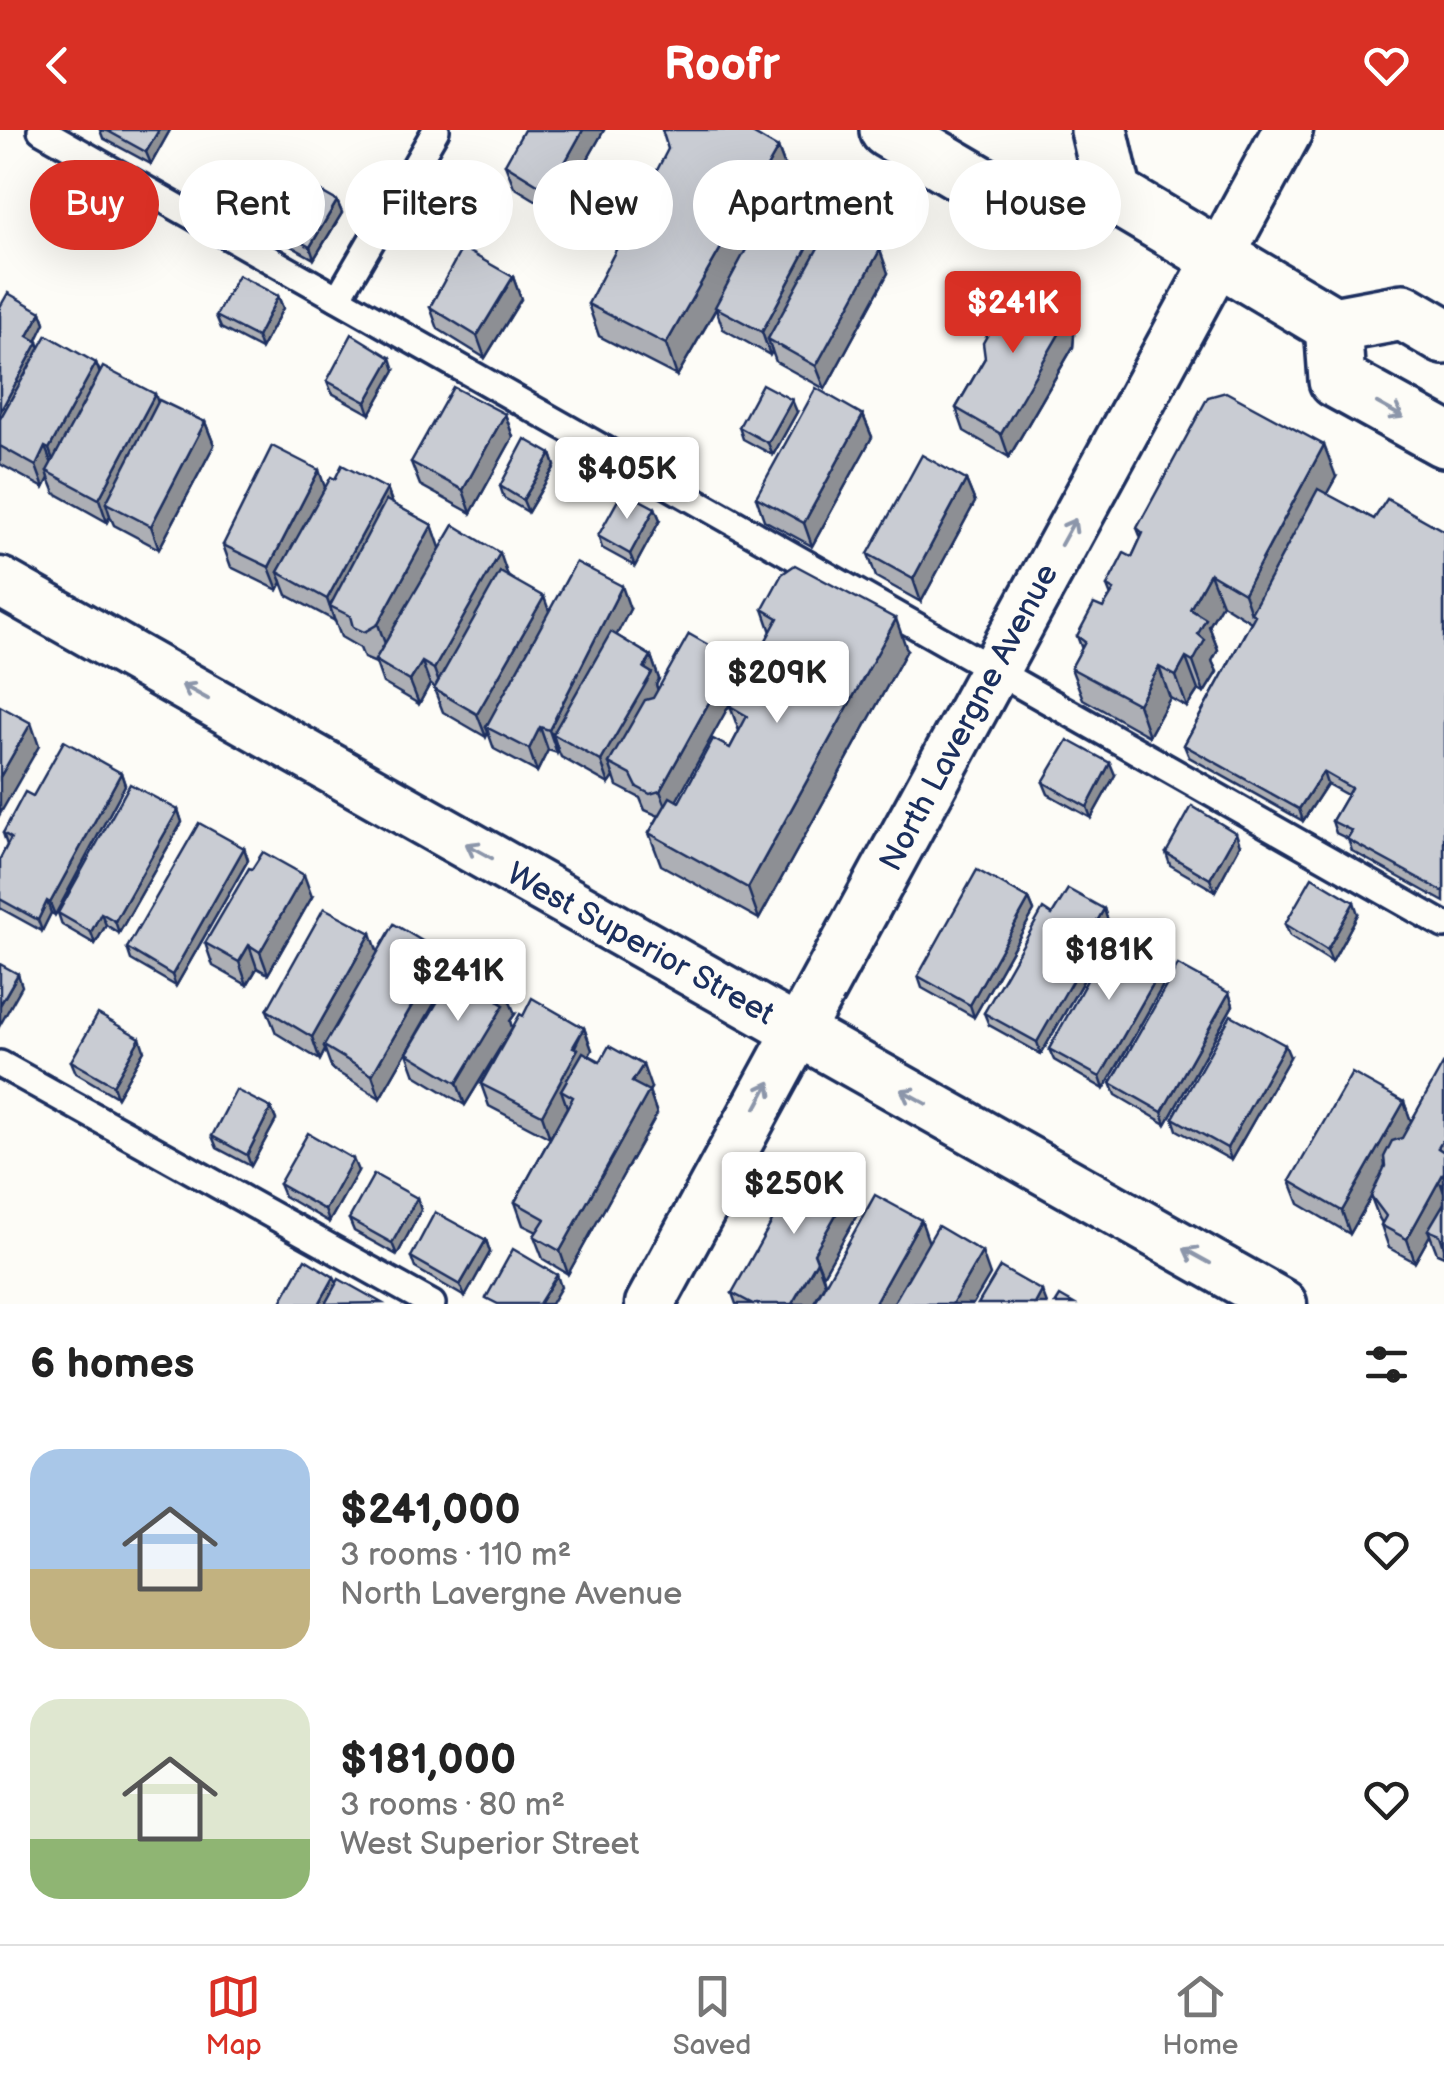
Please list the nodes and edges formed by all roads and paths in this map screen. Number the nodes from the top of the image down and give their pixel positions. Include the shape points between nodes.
1 (41, 130) edge
2 (436, 130) edge
3 (888, 130) edge
4 (1099, 130) edge
5 (1288, 130) edge
6 (1106, 160) edge
7 (949, 165) edge
8 (1121, 199) edge
9 (1218, 257) junction
10 (338, 298) junction
11 (1333, 325) junction
12 (1444, 336) edge
13 (1444, 439) edge
14 (0, 582) edge
15 (994, 670) junction
16 (1444, 925) edge
17 (798, 1031) junction
18 (0, 1064) edge
19 (432, 1304) edge
20 (650, 1304) edge
21 (1282, 1304) edge

1 - 10 lane
2 - 10 lane
3 - 7 main road
4 - 6 main road
5 - 9 street, North Lavergne Avenue
8 - 9 main road
9 - 11 main road
15 -> 9 street, North Lavergne Avenue
10 - 15 lane
11 - 12 main road via 1402,312
11 -> 13 main road via 1337,380
17 -> 14 street, West Superior Street
15 - 16 lane
15 - 17 street, North Lavergne Avenue
20 -> 17 street, North Lavergne Avenue
21 -> 17 street, West Superior Street
18 - 19 lane

